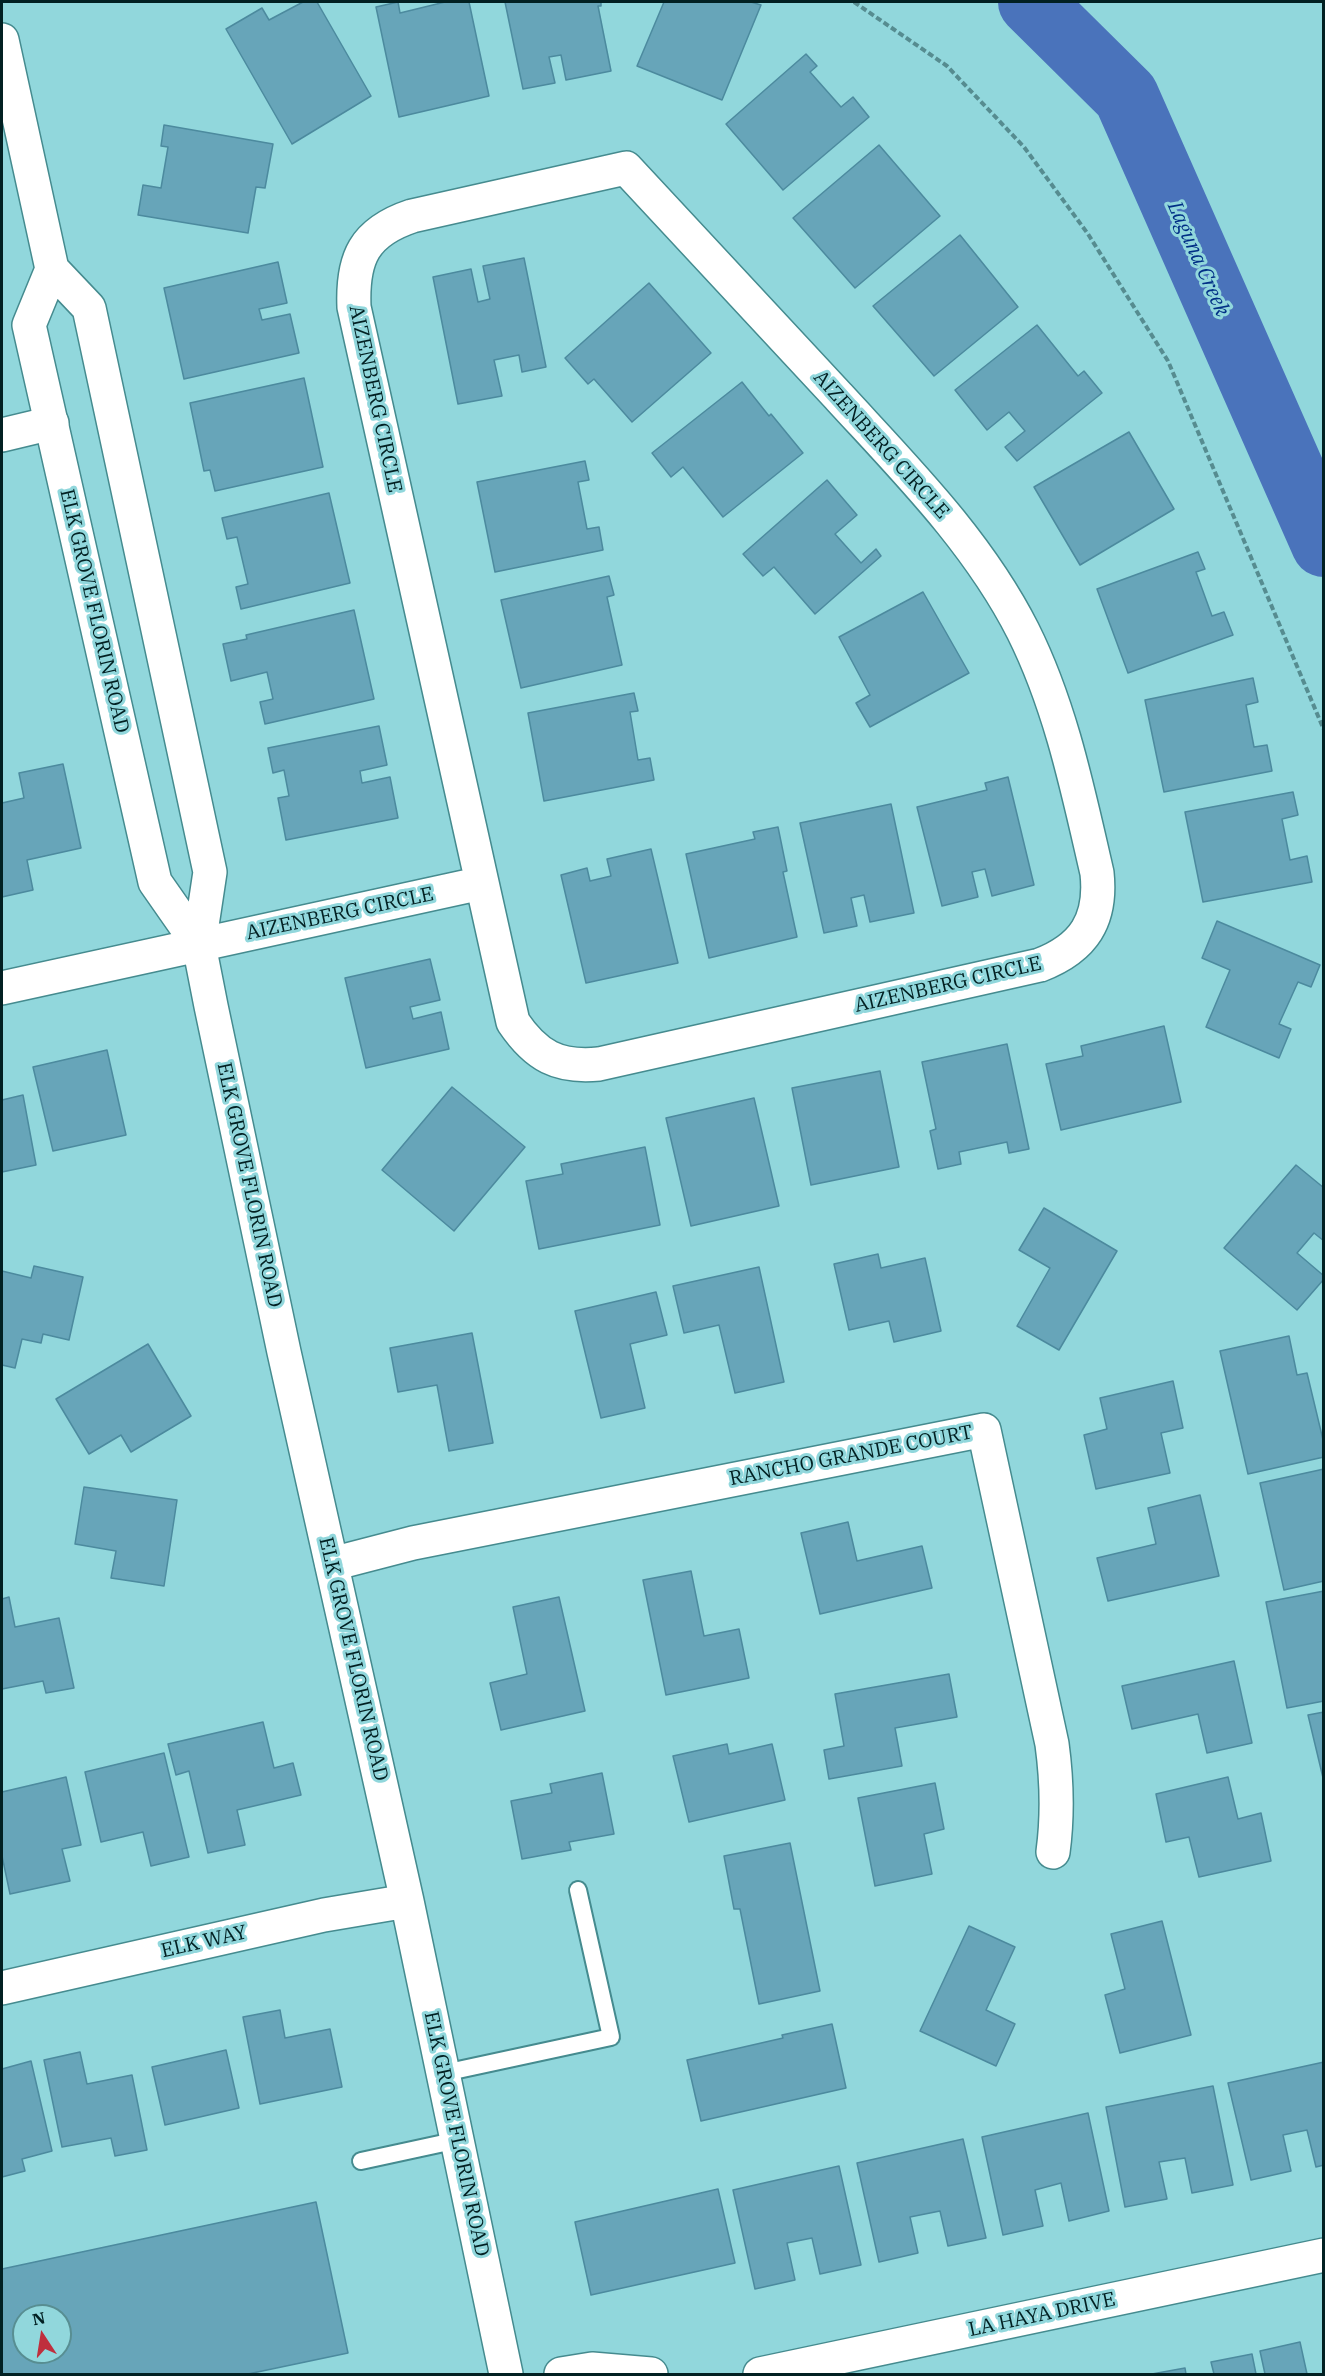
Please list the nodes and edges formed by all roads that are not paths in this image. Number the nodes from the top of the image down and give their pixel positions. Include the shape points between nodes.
1 (2, 40) edge
2 (52, 269) junction
3 (52, 423) junction
4 (2, 435) edge
5 (482, 883) junction
6 (199, 945) junction
7 (2, 988) edge
8 (332, 1564) junction
9 (1053, 1852) dead end
10 (578, 1890) dead end
11 (407, 1901) junction
12 (2, 1988) edge
13 (444, 2073) junction
14 (458, 2140) junction
15 (361, 2162) dead end
16 (1323, 2255) edge
17 (506, 2374) edge
18 (561, 2374) edge
19 (651, 2374) edge
20 (760, 2374) edge

1 - 2 street
2 - 3 street, ELK GROVE FLORIN ROAD via 29,325
2 - 6 street, ELK GROVE FLORIN ROAD via 89,308 92,319 210,872
3 - 4 street
3 - 6 street, ELK GROVE FLORIN ROAD via 155,882
5 - 5 street, AIZENBERG CIRCLE via 513,1022 526,1041 542,1054 579,1066 1040,965 1059,958 1074,946 1089,929 1096,913 1097,873 1065,743 1041,670 976,553 919,483 626,168 393,222 364,249 353,281 354,307
5 - 6 street, AIZENBERG CIRCLE
6 - 7 street, AIZENBERG CIRCLE
6 - 8 street, ELK GROVE FLORIN ROAD
8 - 9 street, RANCHO GRANDE COURT via 413,1543 984,1430 1052,1744 1058,1783
8 - 11 street, ELK GROVE FLORIN ROAD
10 - 13 lane via 611,2037
11 - 12 street, ELK WAY via 324,1915
11 - 13 street, ELK GROVE FLORIN ROAD
13 - 14 street, ELK GROVE FLORIN ROAD
14 - 15 lane
14 - 17 street, ELK GROVE FLORIN ROAD
16 - 20 street, LA HAYA DRIVE
18 - 19 street via 592,2369

